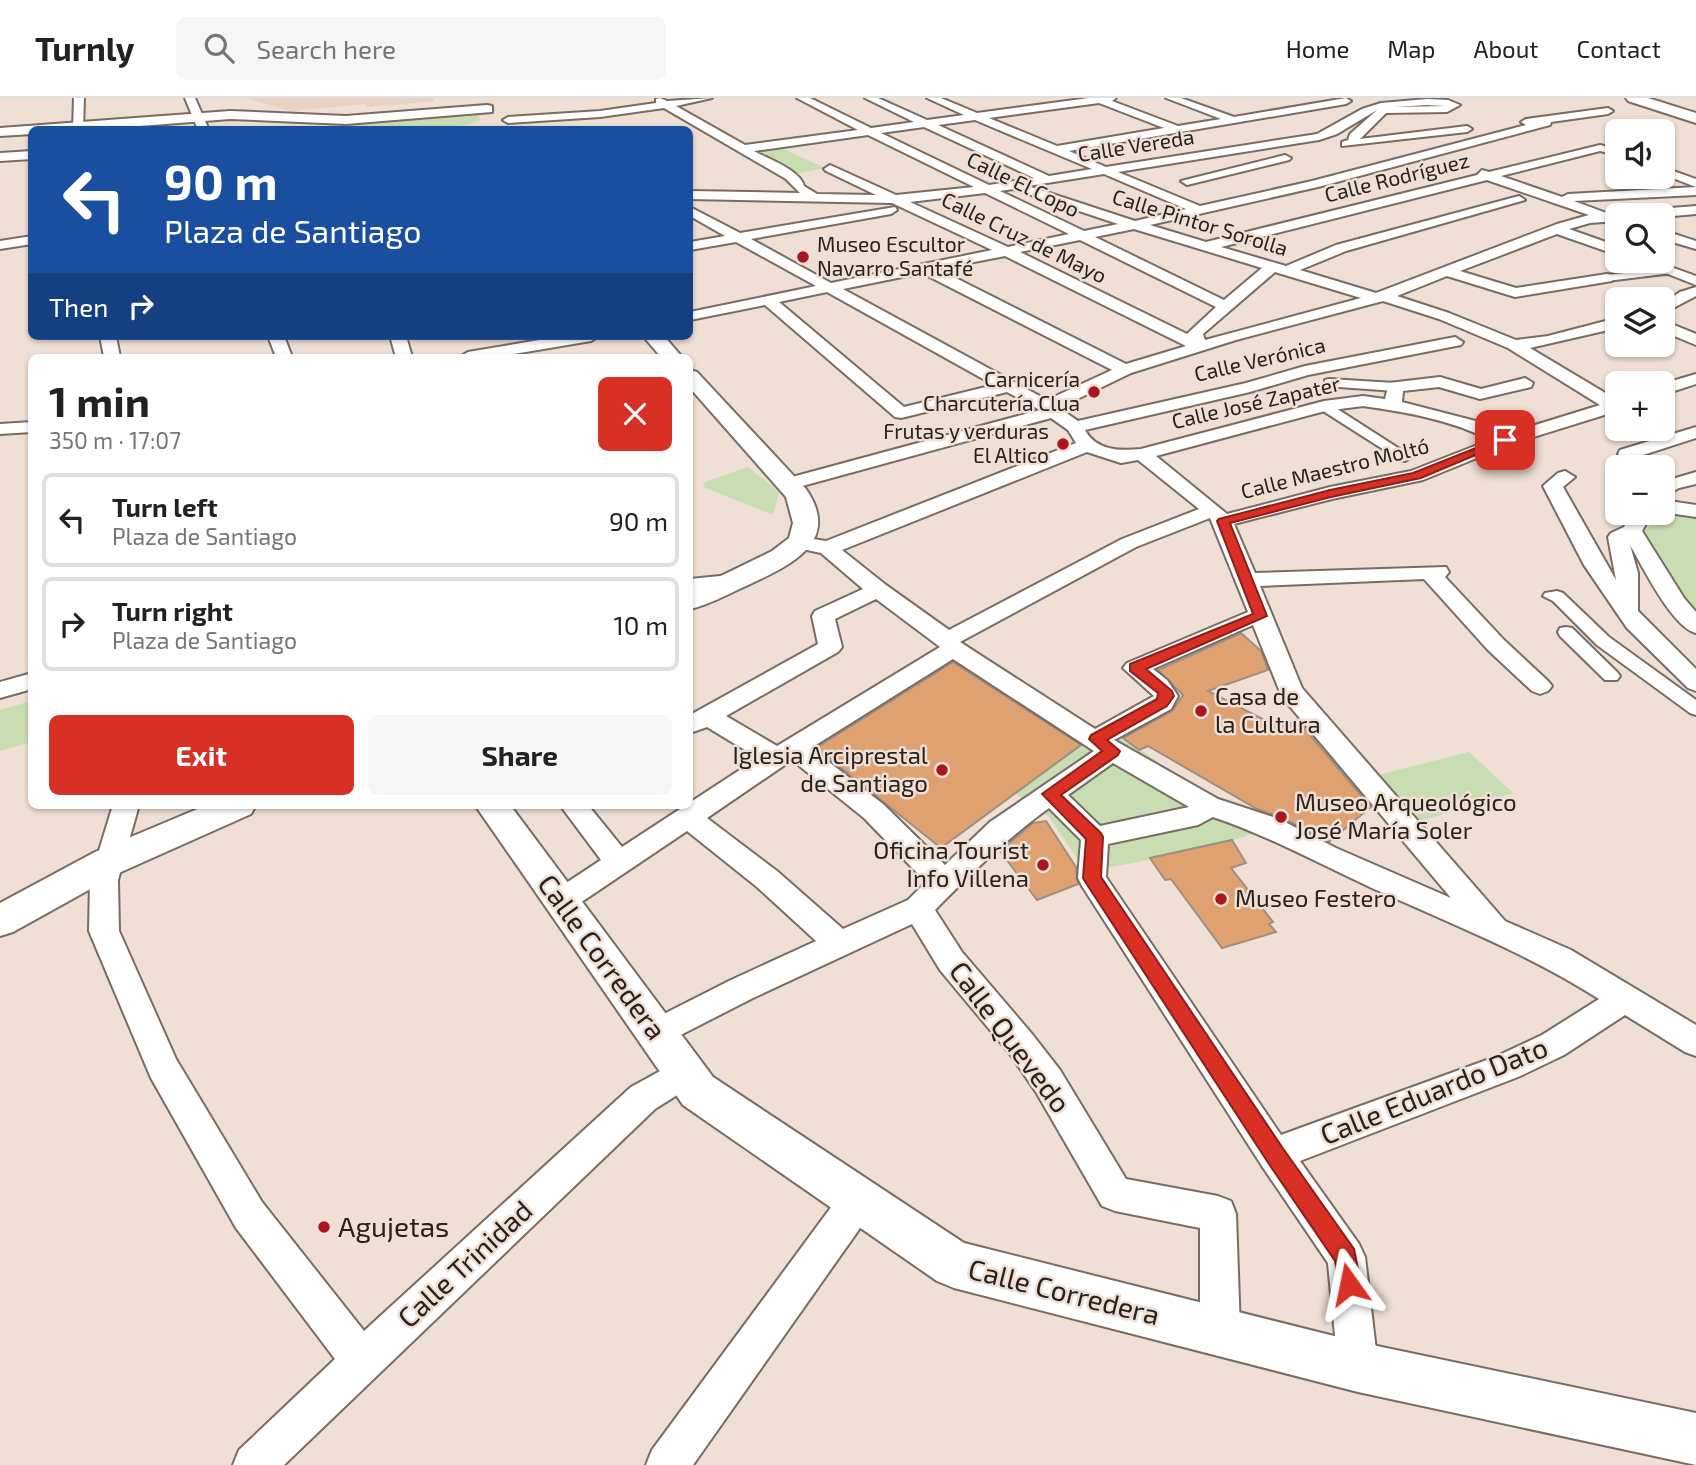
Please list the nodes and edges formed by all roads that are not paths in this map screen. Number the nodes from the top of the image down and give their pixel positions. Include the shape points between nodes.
1 (79, 98) edge
2 (190, 98) edge
3 (707, 98) edge
4 (802, 98) edge
5 (870, 98) edge
6 (932, 98) edge
7 (1102, 98) edge
8 (1171, 98) edge
9 (1633, 98) edge
10 (1342, 99) edge
11 (661, 101) edge
12 (1012, 102) dead end
13 (1263, 102) dead end
14 (484, 103) edge
15 (1596, 103) dead end
16 (513, 109) dead end
17 (1377, 109) junction
18 (1287, 111) junction
19 (975, 116) junction
20 (1032, 116) junction
21 (1696, 118) edge
22 (1233, 120) junction
23 (923, 123) junction
24 (201, 124) edge
25 (1548, 124) junction
26 (336, 125) edge
27 (501, 125) edge
28 (78, 126) edge
29 (140, 126) edge
30 (1176, 129) junction
31 (1469, 129) junction
32 (710, 130) junction
33 (870, 130) junction
34 (28, 131) edge
35 (0, 132) edge
36 (693, 132) edge
37 (1329, 135) junction
38 (1492, 137) junction
39 (1582, 138) dead end
40 (1381, 139) junction
41 (1203, 140) dead end
42 (1354, 142) junction
43 (1053, 148) junction
44 (1328, 148) dead end
45 (1605, 148) edge
46 (741, 149) junction
47 (1605, 150) edge
48 (1230, 151) junction
49 (1425, 154) junction
50 (28, 155) edge
51 (1301, 155) dead end
52 (0, 157) edge
53 (1164, 161) junction
54 (1446, 162) dead end
55 (1262, 164) junction
56 (830, 169) dead end
57 (1466, 169) dead end
58 (1103, 170) junction
59 (1283, 172) dead end
60 (1675, 175) edge
61 (1485, 176) junction
62 (1202, 178) junction
63 (1046, 180) junction
64 (1187, 181) dead end
65 (1317, 183) junction
66 (1696, 183) edge
67 (1012, 185) junction
68 (798, 187) junction
69 (986, 189) junction
70 (1696, 191) edge
71 (693, 195) edge
72 (717, 195) junction
73 (949, 195) junction
74 (815, 198) junction
75 (893, 199) junction
76 (1550, 199) junction
77 (1519, 201) dead end
78 (1372, 204) junction
79 (910, 207) junction
80 (1199, 210) junction
81 (1696, 210) edge
82 (1675, 212) edge
83 (693, 213) edge
84 (1605, 215) edge
85 (1605, 218) edge
86 (1432, 224) junction
87 (1134, 225) junction
88 (1558, 229) junction
89 (1083, 236) junction
90 (742, 238) junction
91 (1675, 238) edge
92 (28, 241) edge
93 (1696, 244) edge
94 (0, 245) edge
95 (693, 246) edge
96 (1204, 247) junction
97 (1605, 247) edge
98 (1008, 252) junction
99 (926, 269) junction
100 (1280, 269) junction
101 (1445, 271) junction
102 (1651, 273) edge
103 (1674, 273) edge
104 (1607, 278) joint
105 (1696, 281) edge
106 (831, 288) junction
107 (1696, 291) edge
108 (1380, 297) junction
109 (769, 301) junction
110 (1675, 305) edge
111 (1227, 307) junction
112 (693, 315) edge
113 (1605, 327) edge
114 (1675, 331) edge
115 (576, 340) edge
116 (657, 340) edge
117 (1696, 340) edge
118 (1455, 342) dead end
119 (1514, 345) junction
120 (553, 346) edge
121 (1199, 346) junction
122 (491, 354) edge
123 (669, 354) edge
124 (1125, 370) junction
125 (693, 379) edge
126 (1696, 379) edge
127 (1329, 383) dead end
128 (1525, 383) dead end
129 (1009, 386) junction
130 (1675, 386) edge
131 (1394, 396) junction
132 (1605, 400) edge
133 (1324, 406) junction
134 (1050, 409) junction
135 (1605, 409) edge
136 (28, 427) edge
137 (1075, 427) junction
138 (0, 429) edge
139 (1696, 432) edge
140 (1505, 440) junction
141 (1093, 448) junction
142 (1142, 454) junction
143 (1629, 455) edge
144 (1405, 457) dead end
145 (1565, 477) dead end
146 (1696, 478) edge
147 (1675, 483) edge
148 (788, 484) junction
149 (1675, 508) edge
150 (1696, 511) edge
151 (1218, 516) junction
152 (1635, 525) edge
153 (1643, 525) edge
154 (800, 543) junction
155 (828, 548) junction
156 (1434, 573) joint
157 (1248, 580) junction
158 (730, 581) junction
159 (693, 585) edge
160 (878, 590) junction
161 (1551, 596) dead end
162 (693, 600) edge
163 (1627, 611) junction
164 (1261, 616) junction
165 (1696, 626) edge
166 (1566, 632) dead end
167 (950, 644) junction
168 (1611, 676) dead end
169 (28, 682) edge
170 (1696, 683) edge
171 (1540, 686) dead end
172 (0, 690) edge
173 (1696, 709) edge
174 (698, 720) edge
175 (1104, 745) junction
176 (785, 753) junction
177 (1050, 794) junction
178 (1209, 806) junction
179 (230, 809) edge
180 (495, 809) edge
181 (576, 809) edge
182 (688, 818) junction
183 (118, 832) edge
184 (1095, 837) junction
185 (619, 863) junction
186 (944, 885) junction
187 (561, 901) junction
188 (918, 908) junction
189 (0, 921) edge
190 (1496, 931) junction
191 (838, 943) junction
192 (1626, 998) junction
193 (657, 1033) junction
194 (1696, 1042) edge
195 (684, 1073) junction
196 (1274, 1154) junction
197 (859, 1199) junction
198 (1220, 1331) junction
199 (363, 1362) junction
200 (1358, 1367) junction
201 (1696, 1439) edge
202 (254, 1465) edge
203 (667, 1465) edge

1 - 28 street
2 - 24 street
3 - 11 street
4 - 33 street, Calle El Copo
5 - 23 street
6 - 19 street
7 - 20 street
7 - 30 street
8 - 22 street
9 - 21 highway
10 - 18 street
11 - 27 street via 600,114
11 - 32 street
12 - 20 street
13 - 18 street
14 - 26 street
14 - 27 street
15 - 25 street via 1608,111
16 - 27 street
17 - 17 street via 1447,109 1455,105 1419,103
17 - 37 street
17 - 42 street
18 - 22 street
19 - 20 street
19 - 23 street
19 - 43 street
20 - 43 street
22 - 30 street
23 - 33 street
23 - 63 street
24 - 26 street via 261,114
24 - 29 street
25 - 31 street
25 - 38 street
30 - 41 street
30 - 43 street
31 - 38 street
31 - 40 street
32 - 36 street
32 - 46 street
33 - 46 street
33 - 69 street, Calle El Copo
34 - 35 street
37 - 42 street
37 - 48 street, Calle Vereda
38 - 49 street
39 - 45 street
40 - 42 street
40 - 49 street
42 - 44 street
43 - 58 street
46 - 68 street via 790,176
47 - 61 street, Calle Rodríguez
48 - 53 street, Calle Vereda
48 - 55 street
49 - 54 street
49 - 65 street
50 - 52 street
51 - 55 street
53 - 58 street, Calle Vereda
53 - 62 street
55 - 59 street
55 - 62 street
56 - 75 street, Calle Cruz de Mayo
57 - 61 street
58 - 63 street, Calle Vereda
58 - 80 street
60 - 66 street
61 - 76 street
61 - 78 street, Calle Rodríguez
62 - 64 street
63 - 67 street, Calle Vereda
65 - 78 street
65 - 80 street
67 - 69 street, Calle Vereda
67 - 87 street, Calle Pintor Sorolla
68 - 72 street
68 - 74 street
69 - 73 street, Calle Vereda
69 - 89 street, Calle El Copo
70 - 76 street
71 - 72 street
72 - 74 street, Calle Vereda
73 - 75 street, Calle Vereda
73 - 79 street, Calle Vereda via 914,202
74 - 75 street, Calle Vereda
75 - 79 street, Calle Cruz de Mayo
76 - 84 street
77 - 86 street
78 - 86 street
78 - 96 street, Calle Rodríguez
79 - 90 street
79 - 98 street, Calle Cruz de Mayo
80 - 87 street
81 - 82 street
83 - 90 street
85 - 88 street
86 - 100 street
87 - 89 street
87 - 96 street, Calle Pintor Sorolla
88 - 97 street
88 - 101 street
89 - 98 street
89 - 111 street, Calle El Copo
90 - 95 street
90 - 106 street
91 - 93 street
92 - 94 street
96 - 100 street, Calle Pintor Sorolla
98 - 99 street
98 - 121 street, Calle Cruz de Mayo
99 - 106 street
99 - 124 street
100 - 108 street, Calle Pintor Sorolla
100 - 111 street
101 - 104 street via 1515,293
101 - 108 street
102 - 104 street
103 - 105 street
106 - 109 street
106 - 129 street
107 - 110 street via 1681,296
108 - 119 street, Calle Pintor Sorolla via 1444,316
108 - 121 street
109 - 112 street
109 - 129 street via 901,413
111 - 121 street via 1196,332
113 - 119 street
114 - 117 street
115 - 120 street
116 - 123 street
118 - 137 street, Calle Verónica via 1305,371
119 - 132 street, Calle Pintor Sorolla
120 - 122 street
121 - 124 street
124 - 134 street
125 - 148 street
126 - 130 street
127 - 131 street
128 - 131 street via 1480,394 1440,382
129 - 134 street
131 - 133 street, Calle José Zapater
131 - 140 street, Calle José Zapater
133 - 142 street, Calle José Zapater
133 - 144 street
134 - 137 street
134 - 148 street
135 - 140 street, Calle Maestro Moltó
136 - 138 street
137 - 141 street
139 - 143 street
140 - 151 street, Calle Maestro Moltó via 1416,476
141 - 142 street, Calle José Zapater via 1121,457
141 - 155 street
142 - 151 street
145 - 163 street via 1553,486 1595,565
146 - 147 street
148 - 154 street via 806,514
149 - 150 street
151 - 157 street
151 - 167 street via 1129,543
152 - 163 street via 1618,537 1627,573
153 - 165 street via 1675,601
154 - 155 street
154 - 158 street
155 - 160 street
156 - 157 street
156 - 171 street via 1496,645
157 - 164 street
158 - 159 street
158 - 162 street
160 - 167 street
160 - 174 street via 823,616 830,647
161 - 173 street via 1557,596 1603,641
163 - 170 street
164 - 175 street via 1135,668 1167,696
164 - 190 street via 1291,691
166 - 168 street
167 - 175 street
167 - 176 street
169 - 172 street
174 - 176 street
175 - 177 street
175 - 178 street
176 - 182 street
176 - 186 street via 861,797 925,859
177 - 184 street
177 - 186 street via 1000,829
178 - 184 street via 1198,815
178 - 190 street via 1269,826
179 - 183 street via 160,840
180 - 187 street, Calle Corredera
181 - 185 street
182 - 185 street
182 - 191 street via 767,879
183 - 189 street
183 - 199 street via 102,900 104,931 163,1068 249,1214
184 - 196 street via 1092,878
185 - 187 street
186 - 188 street
187 - 193 street, Calle Corredera
188 - 191 street
188 - 198 street, Calle Quevedo via 951,961 1048,1080 1115,1194 1218,1214
190 - 192 street via 1560,959
191 - 193 street
192 - 194 street
192 - 196 street, Calle Eduardo Dato via 1553,1045 1506,1067
193 - 195 street, Calle Corredera
195 - 197 street, Calle Corredera via 698,1091
195 - 199 street, Calle Trinidad via 643,1098
196 - 200 street via 1346,1257
197 - 198 street, Calle Corredera via 954,1264
197 - 203 street
198 - 200 street, Calle Corredera
199 - 202 street, Calle Trinidad
200 - 201 street, Calle Corredera

